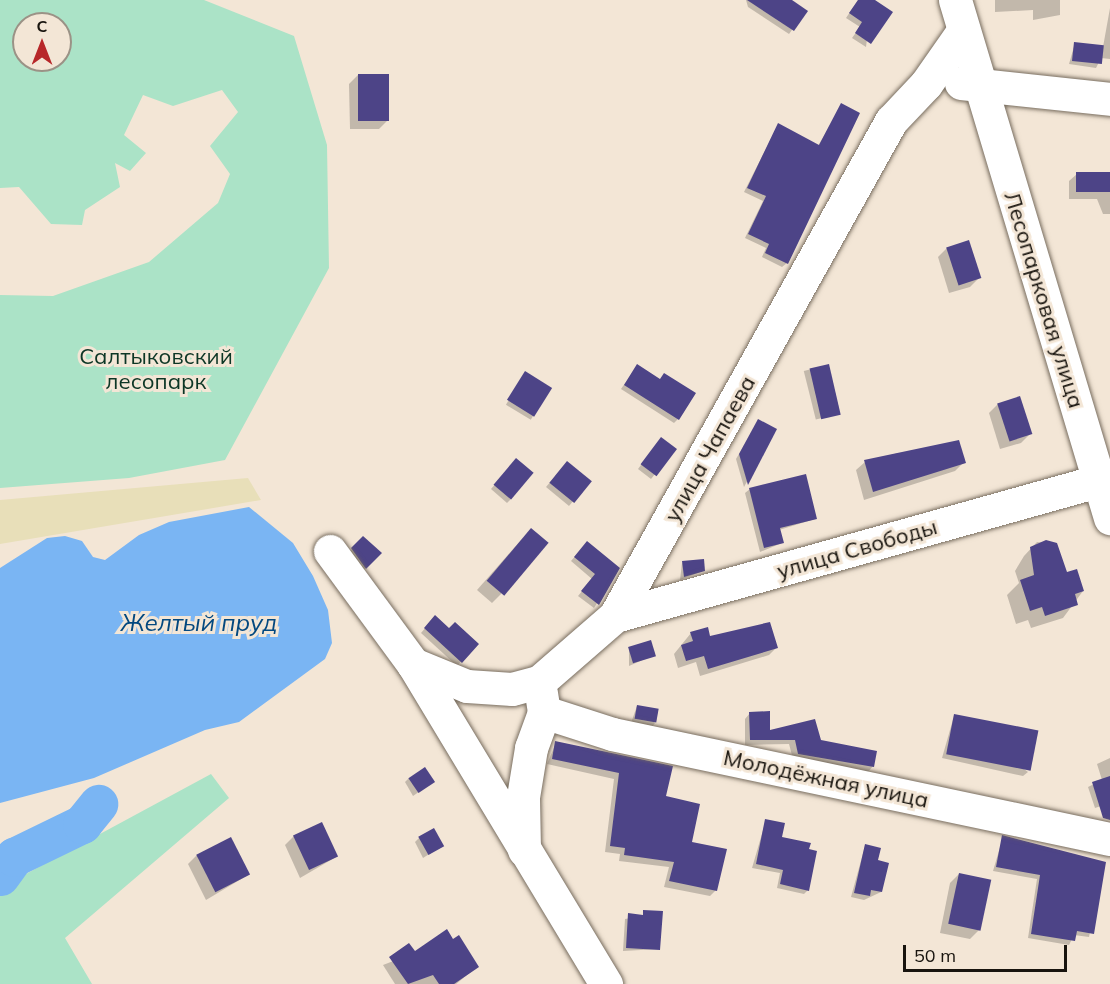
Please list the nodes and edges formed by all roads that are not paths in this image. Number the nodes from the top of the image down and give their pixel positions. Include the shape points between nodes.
1 (955, 0) edge
2 (963, 31) junction
3 (979, 82) junction
4 (926, 84) junction
5 (1110, 99) edge
6 (1098, 481) junction
7 (1110, 518) edge
8 (330, 551) dead end
9 (615, 616) junction
10 (413, 664) junction
11 (542, 697) junction
12 (1110, 840) edge
13 (524, 853) junction
14 (606, 984) edge

1 - 2 street, Лесопарковая улица
2 - 3 street, Лесопарковая улица
2 - 4 street, улица Чапаева
3 - 4 street
3 - 5 street
3 - 6 street, Лесопарковая улица
4 - 9 street, улица Чапаева via 891,121
6 - 7 street, Лесопарковая улица
6 - 9 street, улица Свободы
8 - 10 street
9 - 11 street, улица Чапаева
10 - 11 street, улица Чапаева via 492,691
10 - 13 street
11 - 12 street, Молодёжная улица via 612,734
11 - 13 street via 527,768
13 - 14 street

